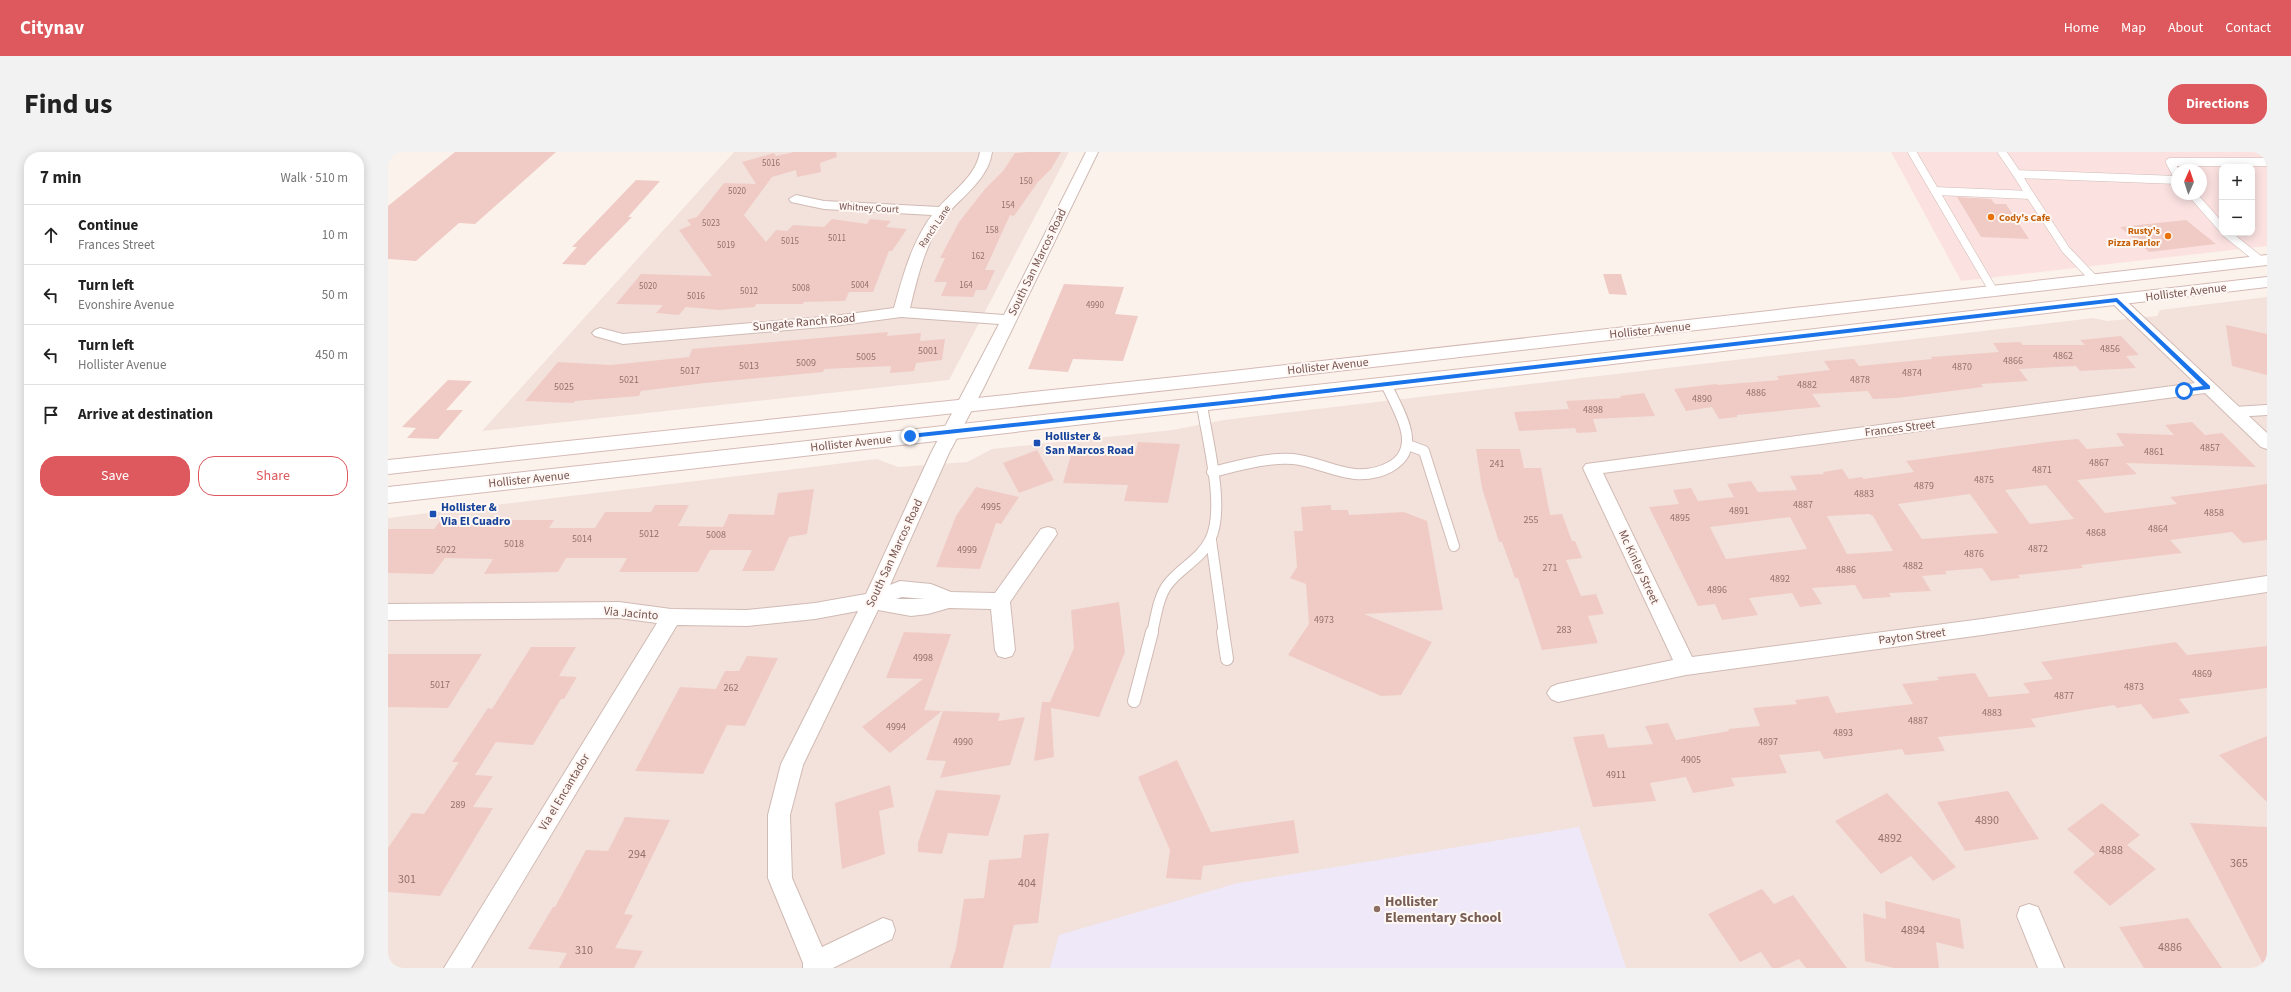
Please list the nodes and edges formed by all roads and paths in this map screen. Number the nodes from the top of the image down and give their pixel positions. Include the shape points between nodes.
1 (986, 152) edge
2 (1092, 152) edge
3 (1912, 152) edge
4 (2002, 152) edge
5 (2267, 162) edge
6 (2171, 164) edge
7 (2017, 174) junction
8 (2171, 180) edge
9 (1935, 191) junction
10 (2030, 195) junction
11 (796, 200) dead end
12 (2197, 200) edge
13 (942, 211) junction
14 (2219, 225) edge
15 (2230, 236) edge
16 (2264, 260) edge
17 (2095, 280) junction
18 (2267, 282) edge
19 (1994, 292) junction
20 (2117, 300) junction
21 (901, 312) junction
22 (1008, 320) junction
23 (600, 333) dead end
24 (1386, 384) junction
25 (2208, 388) junction
26 (1202, 405) junction
27 (964, 406) junction
28 (2267, 410) edge
29 (2234, 412) junction
30 (951, 431) junction
31 (2267, 443) edge
32 (1408, 445) junction
33 (388, 467) edge
34 (1592, 468) joint
35 (1212, 472) junction
36 (388, 495) edge
37 (1048, 534) dead end
38 (1211, 540) junction
39 (1454, 546) dead end
40 (2267, 584) edge
41 (872, 601) junction
42 (1000, 601) junction
43 (388, 612) edge
44 (671, 617) junction
45 (1005, 650) dead end
46 (1227, 660) dead end
47 (1686, 666) junction
48 (1558, 693) dead end
49 (1134, 701) dead end
50 (2029, 916) dead end
51 (883, 930) dead end
52 (816, 966) edge
53 (457, 968) edge
54 (2051, 968) edge

1 - 13 street, Ranch Lane via 987,159 973,179
2 - 22 street, South San Marcos Road
3 - 9 lane
4 - 7 lane
5 - 6 lane via 2170,162
7 - 8 lane
7 - 10 lane
9 - 10 lane
9 - 19 lane
10 - 17 lane via 2066,250
11 - 13 street, Whitney Court via 824,205
12 - 14 lane
13 - 21 street, Ranch Lane via 916,254
15 - 16 lane
16 - 17 main road, Hollister Avenue
17 - 19 main road, Hollister Avenue
18 - 20 main road, Hollister Avenue
19 - 27 main road, Hollister Avenue
20 - 24 main road, Hollister Avenue
20 - 25 street
21 - 22 street, Sungate Ranch Road
21 - 23 street, Sungate Ranch Road via 834,321 623,339
22 - 27 street, South San Marcos Road via 976,387
24 - 26 main road, Hollister Avenue
24 - 32 lane via 1407,431
25 - 29 street
25 - 34 street, Frances Street
26 - 30 main road, Hollister Avenue
26 - 35 lane
27 - 30 street, South San Marcos Road
27 - 33 main road, Hollister Avenue
28 - 29 lane
29 - 31 street
30 - 36 main road, Hollister Avenue
30 - 41 street, South San Marcos Road
32 - 35 lane via 1399,463 1381,472 1357,474 1294,459 1276,459
32 - 39 lane via 1424,451
34 - 47 street, Mc Kinley Street
35 - 38 lane via 1216,504
37 - 42 street
38 - 46 lane
38 - 49 lane via 1190,566 1170,579 1163,592
40 - 47 street, Payton Street via 1982,627
41 - 42 street via 892,607 924,609 949,600
41 - 44 street, Via Jacinto via 815,611 747,618
41 - 52 street, South San Marcos Road via 792,764 779,815 780,878
42 - 45 street
43 - 44 street, Via Jacinto via 619,610
44 - 53 street, Via el Encantador
47 - 48 street, Payton Street
50 - 54 street
51 - 52 street

